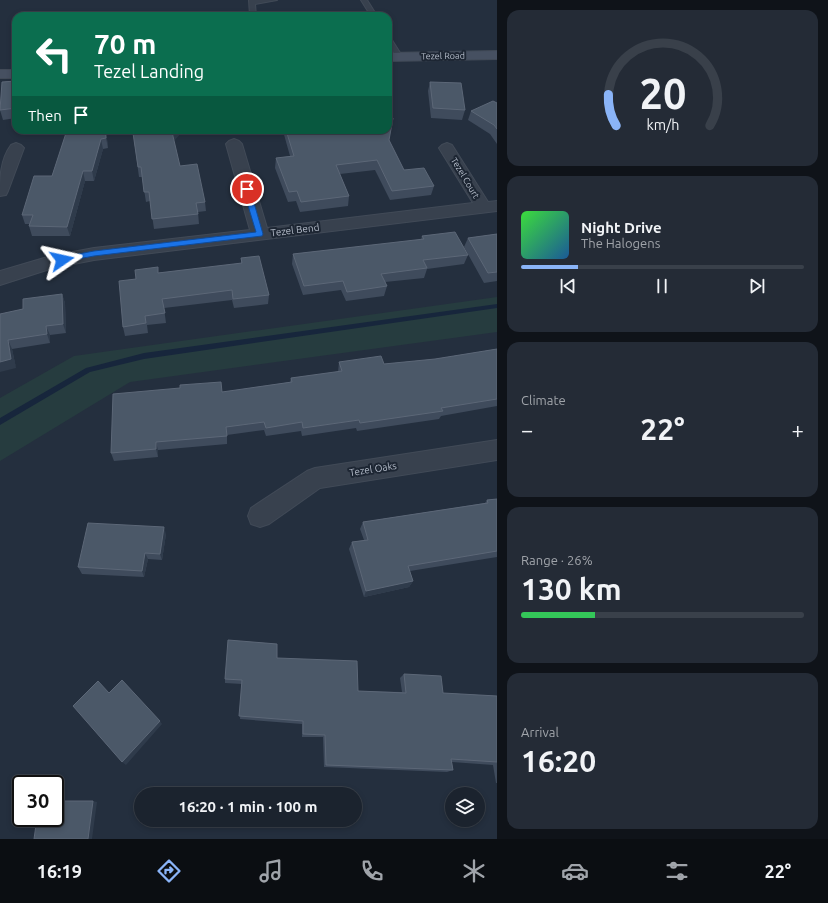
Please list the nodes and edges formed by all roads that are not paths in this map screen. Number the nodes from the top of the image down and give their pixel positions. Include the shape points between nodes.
1 (274, 0) edge
2 (364, 0) edge
3 (252, 2) edge
4 (253, 12) edge
5 (372, 12) edge
6 (497, 55) edge
7 (394, 56) edge
8 (392, 70) edge
9 (419, 70) dead end
10 (0, 74) edge
11 (12, 74) edge
12 (234, 144) dead end
13 (16, 148) dead end
14 (447, 148) dead end
15 (0, 191) edge
16 (490, 207) edge
17 (260, 234) junction
18 (0, 278) edge
19 (497, 450) edge
20 (260, 516) dead end

1 - 3 lane
2 - 5 lane
3 - 4 lane
6 - 7 main road, Tezel Road
8 - 9 main road, Tezel Road
10 - 11 main road
12 - 17 street
13 - 15 street
14 - 16 street, Tezel Court
16 - 17 street, Tezel Bend
17 - 18 street, Tezel Bend via 80,256
19 - 20 street, Tezel Oaks via 315,478

